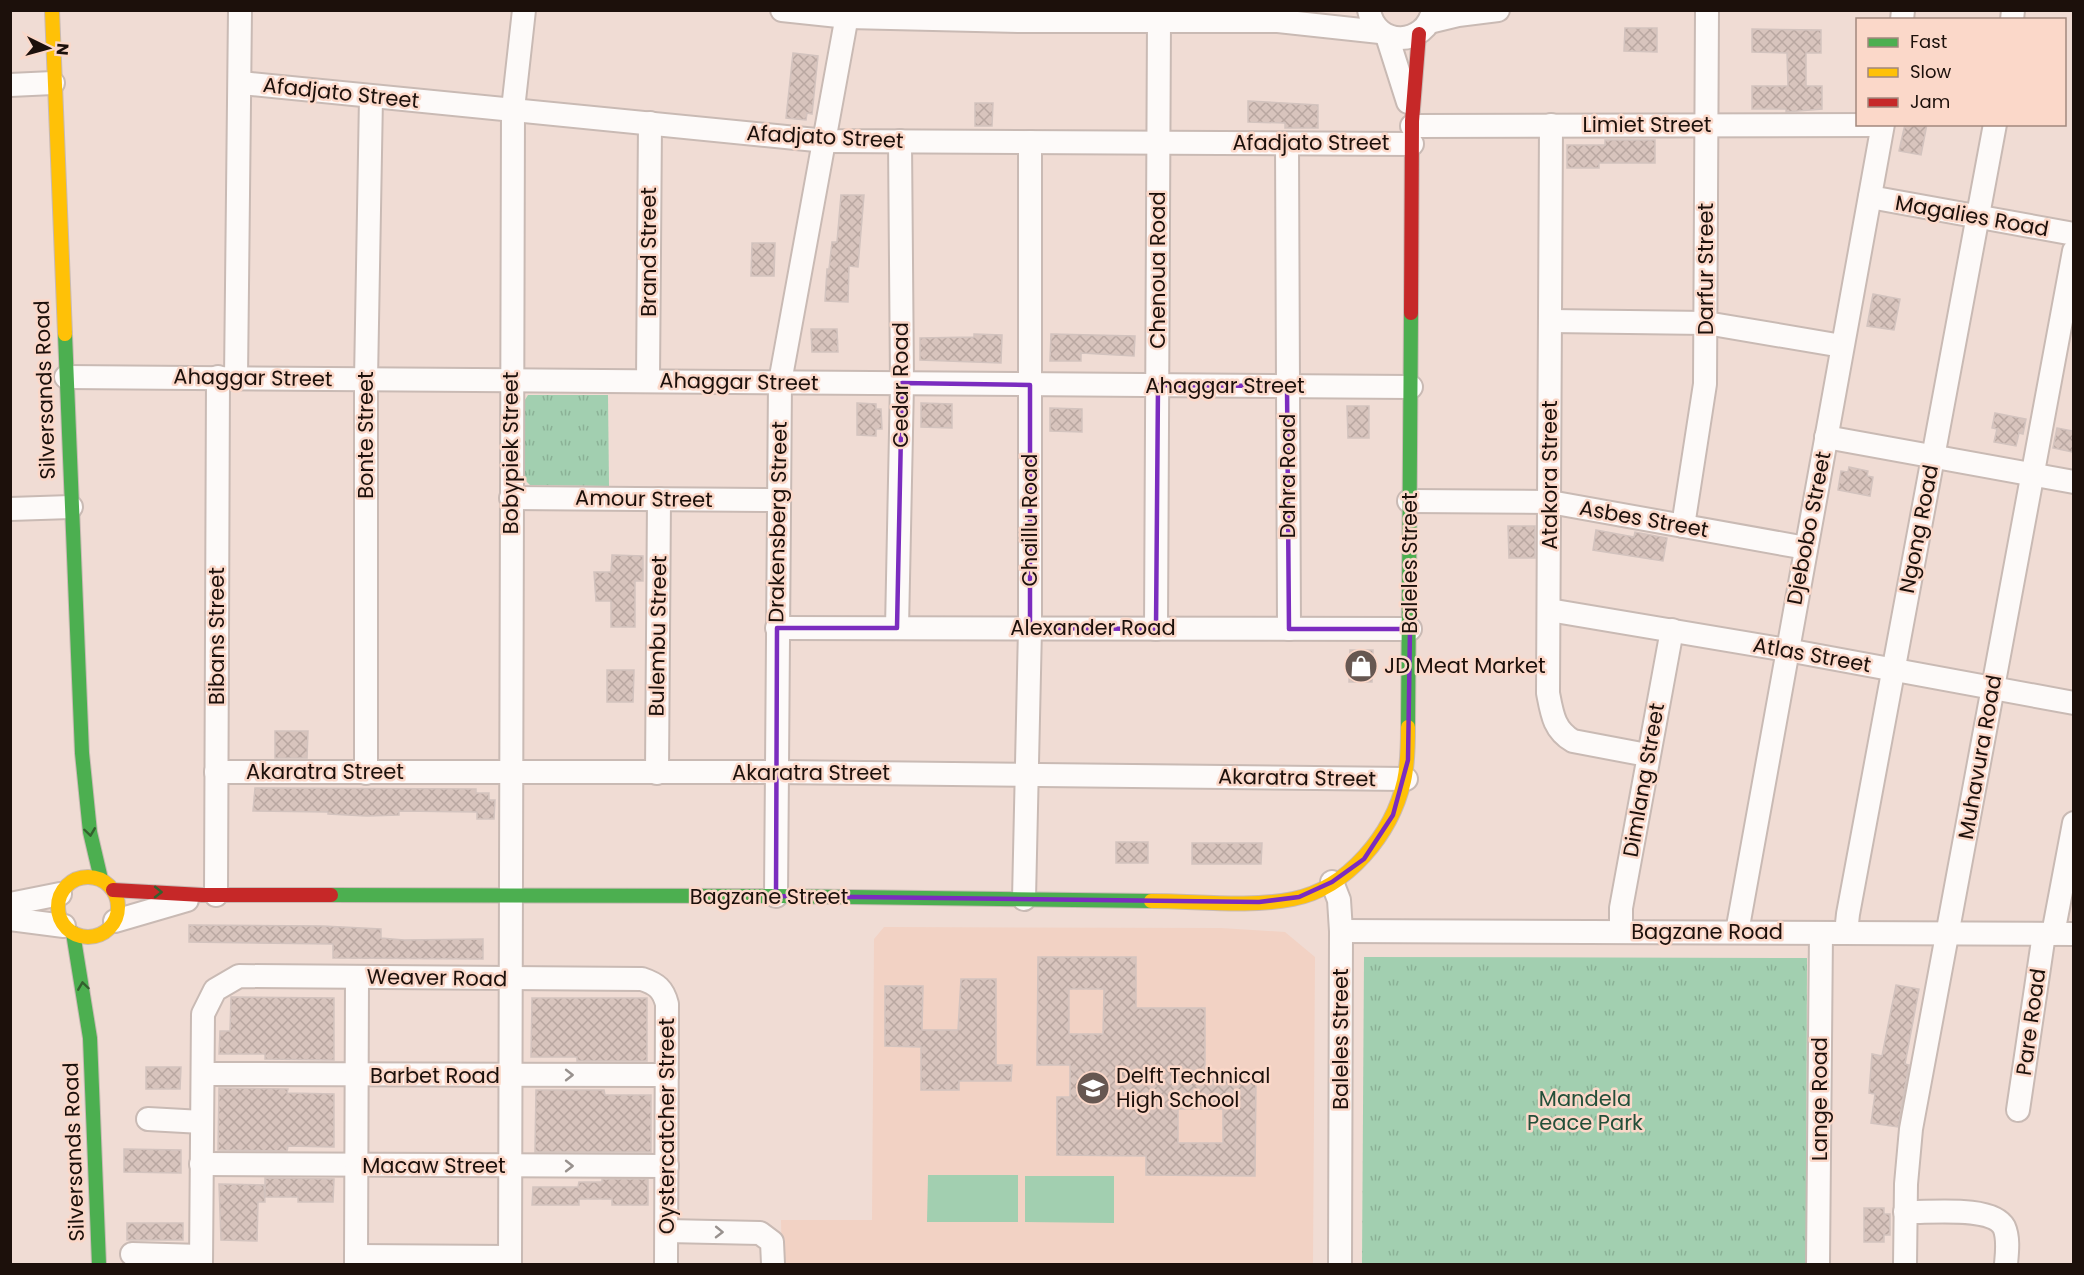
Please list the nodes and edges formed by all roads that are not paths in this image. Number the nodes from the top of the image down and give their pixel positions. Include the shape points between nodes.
1 (48, 10) edge
2 (52, 10) edge
3 (240, 10) edge
4 (524, 10) edge
5 (782, 10) edge
6 (1339, 10) edge
7 (1370, 10) edge
8 (1498, 10) edge
9 (1707, 10) edge
10 (848, 14) edge
11 (1158, 20) junction
12 (1278, 21) junction
13 (1427, 22) edge
14 (51, 25) junction
15 (1383, 34) junction
16 (241, 82) junction
17 (54, 83) junction
18 (10, 85) edge
19 (371, 97) junction
20 (513, 109) junction
21 (650, 123) junction
22 (1551, 125) junction
23 (1707, 125) junction
24 (1856, 125) edge
25 (1883, 126) edge
26 (1995, 126) edge
27 (1412, 130) junction
28 (826, 141) junction
29 (900, 141) junction
30 (1030, 142) junction
31 (1158, 142) junction
32 (1287, 144) junction
33 (1870, 197) junction
34 (1978, 217) junction
35 (2073, 234) edge
36 (2073, 251) edge
37 (1551, 321) junction
38 (1706, 323) junction
39 (1842, 346) junction
40 (66, 377) junction
41 (227, 377) junction
42 (366, 380) junction
43 (512, 380) junction
44 (648, 381) junction
45 (780, 382) junction
46 (902, 383) junction
47 (1030, 385) junction
48 (1158, 386) junction
49 (1287, 386) junction
50 (1412, 387) junction
51 (1826, 437) junction
52 (1933, 456) junction
53 (2032, 474) junction
54 (2073, 482) edge
55 (511, 498) junction
56 (659, 499) junction
57 (777, 500) junction
58 (1409, 501) junction
59 (1550, 502) junction
60 (71, 507) junction
61 (10, 508) edge
62 (1683, 526) junction
63 (1806, 548) junction
64 (1550, 610) junction
65 (777, 628) junction
66 (897, 628) junction
67 (1030, 628) junction
68 (1156, 629) junction
69 (1289, 629) junction
70 (1410, 629) junction
71 (1672, 630) junction
72 (1787, 650) junction
73 (1893, 669) junction
74 (1993, 688) junction
75 (2073, 703) edge
76 (81, 753) junction
77 (1647, 755) junction
78 (216, 772) junction
79 (776, 772) junction
80 (366, 773) junction
81 (657, 773) junction
82 (510, 774) junction
83 (1026, 775) junction
84 (1406, 779) junction
85 (2073, 823) edge
86 (76, 831) dead end
87 (75, 863) dead end
88 (101, 879) junction
89 (1332, 882) junction
90 (65, 888) junction
91 (113, 890) junction
92 (209, 895) junction
93 (509, 896) junction
94 (776, 896) junction
95 (1024, 899) junction
96 (10, 903) edge
97 (10, 919) edge
98 (111, 925) junction
99 (69, 930) junction
100 (1341, 931) junction
101 (1621, 932) junction
102 (1737, 932) junction
103 (1821, 933) junction
104 (1846, 933) junction
105 (1947, 933) junction
106 (2057, 934) edge
107 (100, 950) dead end
108 (357, 977) junction
109 (510, 979) junction
110 (661, 989) joint
111 (97, 991) dead end
112 (90, 1038) junction
113 (202, 1074) junction
114 (511, 1075) junction
115 (667, 1075) junction
116 (357, 1076) junction
117 (2018, 1110) dead end
118 (148, 1119) dead end
119 (202, 1122) junction
120 (201, 1164) junction
121 (356, 1166) junction
122 (511, 1166) junction
123 (667, 1166) junction
124 (1905, 1212) junction
125 (667, 1231) junction
126 (132, 1254) dead end
127 (201, 1260) edge
128 (356, 1260) edge
129 (510, 1261) edge
130 (99, 1264) edge
131 (666, 1264) edge
132 (774, 1264) edge
133 (1340, 1264) edge
134 (1818, 1264) edge
135 (1905, 1264) edge
136 (2006, 1264) edge

1 - 14 street, Silversands Road
2 - 14 street, Silversands Road
3 - 16 street, Bibans Street
4 - 20 street, Bobypiek Street
5 - 10 street
6 - 12 street
7 - 15 street, Baleles Street via 1373,23
8 - 13 street
9 - 23 street, Darfur Street
10 - 11 street via 1020,21
10 - 28 street, Drakensberg Street
11 - 12 street
11 - 31 street, Chenoua Road
12 - 15 street
13 - 15 street via 1399,40
13 - 27 street, Baleles Street via 1416,51
14 - 17 street, Silversands Road
15 - 27 street, Baleles Street via 1404,86
16 - 19 street, Afadjato Street
16 - 41 street, Bibans Street
17 - 18 street
17 - 40 street, Silversands Road
19 - 20 street, Afadjato Street
19 - 42 street, Bonte Street
20 - 21 street, Afadjato Street
20 - 43 street, Bobypiek Street
21 - 28 street, Afadjato Street
21 - 44 street, Brand Street
22 - 23 street, Limiet Street
22 - 27 street, Limiet Street
22 - 37 street, Atakora Street
23 - 24 street, Limiet Street
23 - 38 street, Darfur Street
25 - 33 street, Djebobo Street
26 - 34 street, Ngong Road
27 - 32 street, Afadjato Street
27 - 50 street, Baleles Street
28 - 29 street, Afadjato Street
28 - 45 street, Drakensberg Street
29 - 30 street, Afadjato Street
29 - 46 street, Cedar Road
30 - 31 street, Afadjato Street
30 - 47 street, Chaillu Road
31 - 32 street, Afadjato Street
31 - 48 street, Chenoua Road
32 - 49 street, Dahra Road
33 - 34 street, Magalies Road
33 - 39 street, Djebobo Street
34 - 35 street, Magalies Road
34 - 52 street, Ngong Road
36 - 53 street, Muhavura Road
37 - 38 street
37 - 59 street, Atakora Street
38 - 39 street
38 - 62 street, Darfur Street via 1704,403
39 - 51 street, Djebobo Street
40 - 41 street, Ahaggar Street
40 - 60 street, Silversands Road
41 - 42 street, Ahaggar Street
41 - 78 street, Bibans Street
42 - 43 street, Ahaggar Street
42 - 80 street, Bonte Street
43 - 44 street, Ahaggar Street
43 - 55 street, Bobypiek Street
44 - 45 street, Ahaggar Street
45 - 46 street, Ahaggar Street
45 - 57 street, Drakensberg Street
46 - 47 street, Ahaggar Street
46 - 66 street, Cedar Road
47 - 48 street, Ahaggar Street
47 - 67 street, Chaillu Road
48 - 49 street, Ahaggar Street
48 - 68 street, Chenoua Road
49 - 50 street, Ahaggar Street
49 - 69 street, Dahra Road
50 - 58 street, Baleles Street
51 - 52 street
51 - 63 street, Djebobo Street
52 - 53 street
52 - 73 street, Ngong Road
53 - 54 street
53 - 74 street, Muhavura Road
55 - 56 street, Amour Street
55 - 82 street, Bobypiek Street
56 - 57 street, Amour Street
56 - 81 street, Bulembu Street
57 - 65 street, Drakensberg Street
58 - 59 street, Asbes Street
58 - 70 street, Baleles Street
59 - 62 street, Asbes Street
59 - 64 street, Atakora Street
60 - 61 street
60 - 76 street, Silversands Road
62 - 63 street, Asbes Street
63 - 72 street, Djebobo Street
64 - 71 street, Atlas Street
64 - 77 street, Atakora Street via 1548,693 1552,720 1573,741
65 - 66 street, Alexander Road
65 - 79 street, Drakensberg Street
66 - 67 street, Alexander Road
67 - 68 street, Alexander Road
67 - 83 street, Chaillu Road
68 - 69 street, Alexander Road
69 - 70 street, Alexander Road
70 - 84 street, Baleles Street
71 - 72 street, Atlas Street
71 - 77 street, Dimlang Street
72 - 73 street, Atlas Street
72 - 102 street, Djebobo Street
73 - 74 street, Atlas Street
73 - 104 street, Ngong Road
74 - 75 street, Atlas Street
74 - 105 street, Muhavura Road
76 - 86 street, Silversands Road
76 -> 88 street, Silversands Road via 90,832
77 - 101 street, Dimlang Street via 1621,908
78 - 80 street, Akaratra Street
78 - 92 street, Bibans Street
79 - 81 street, Akaratra Street
79 - 83 street, Akaratra Street
79 - 94 street, Drakensberg Street
80 - 82 street, Akaratra Street
81 - 82 street, Akaratra Street
82 - 93 street, Bobypiek Street
83 - 84 street, Akaratra Street
83 - 95 street, Chaillu Road
84 - 89 street, Baleles Street via 1393,815 1364,859
85 - 106 street, Pare Road
87 - 90 street
88 - 90 street via 84,877
88 - 91 street
89 - 95 street, Bagzane Street via 1299,897 1259,902
89 - 100 street, Baleles Street via 1339,900
90 - 96 street
90 - 99 street via 58,911
91 -> 92 street, Bagzane Street
91 - 98 street via 118,906
92 - 93 street, Bagzane Street
92 - 98 street, Bagzane Street
93 - 94 street, Bagzane Street
93 - 109 street, Bobypiek Street
94 - 95 street, Bagzane Street
97 - 99 street
98 - 99 street via 91,937
98 - 107 street
112 -> 99 street, Silversands Road
100 - 101 street, Bagzane Road
100 - 133 street, Baleles Street
101 - 102 street, Bagzane Road
102 - 103 street, Bagzane Road
103 - 104 street, Bagzane Road
103 - 134 street, Lange Road
104 - 105 street, Bagzane Road
105 - 106 street, Bagzane Road
105 - 124 street, Muhavura Road via 1911,1129
106 - 117 street, Pare Road
108 - 109 street, Weaver Road
108 - 113 street, Weaver Road via 239,976 215,990 203,1014
108 - 116 street
109 - 110 street, Weaver Road via 642,979
109 - 114 street, Bobypiek Street
110 - 115 street, Oystercatcher Street via 668,1004
111 - 112 street, Silversands Road
112 - 130 street, Silversands Road
113 - 116 street, Barbet Road
113 - 119 street
114 -> 115 street, Barbet Road
114 - 116 street, Barbet Road
114 - 122 street, Bobypiek Street
115 - 123 street, Oystercatcher Street
116 - 121 street
118 - 119 street
119 - 120 street
120 - 121 street, Macaw Street
120 - 127 street
121 - 122 street, Macaw Street
121 - 128 street
122 -> 123 street, Macaw Street
122 - 129 street, Bobypiek Street
123 - 125 street, Oystercatcher Street
124 - 135 street, Muhavura Road
124 - 136 street via 1991,1215 2006,1233
125 - 131 street, Oystercatcher Street
125 -> 132 street via 760,1233 770,1239
126 - 127 street
128 - 129 street

